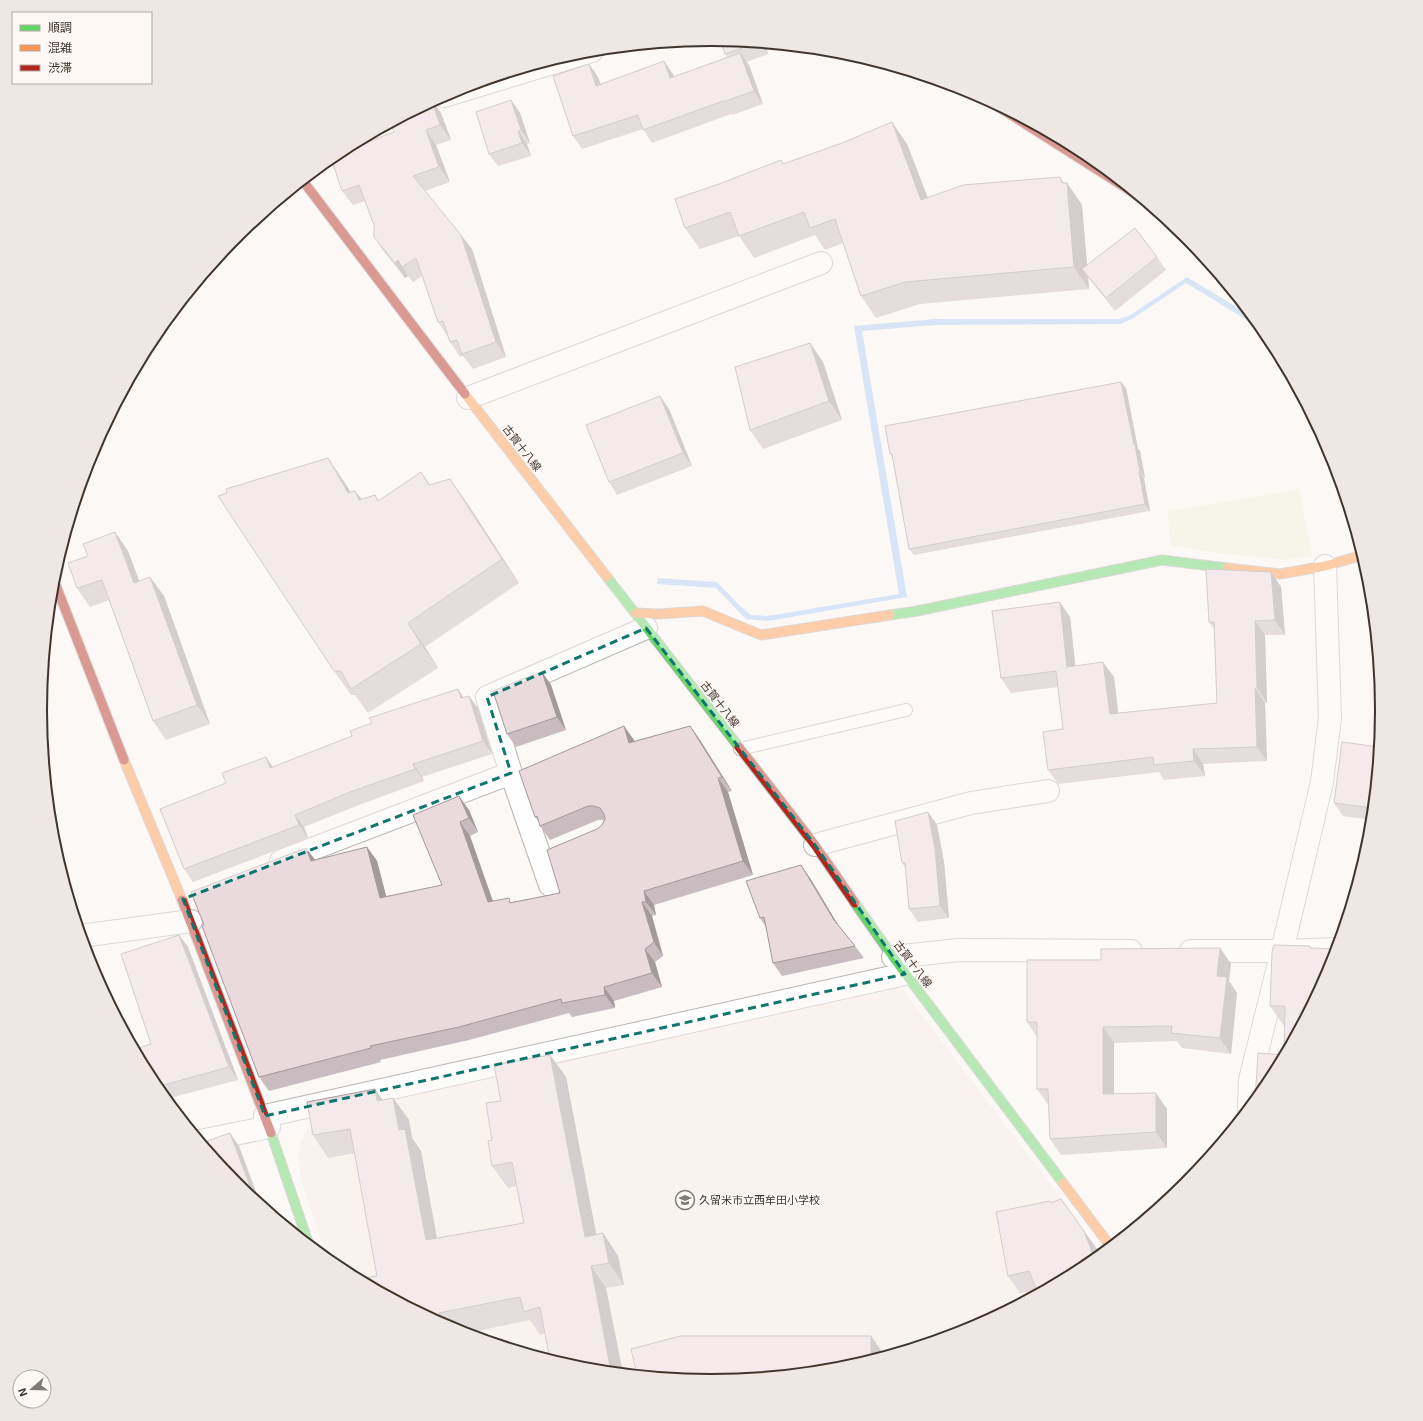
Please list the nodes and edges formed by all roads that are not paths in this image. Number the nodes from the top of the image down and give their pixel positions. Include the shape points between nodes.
1 (1037, 131) edge
2 (1098, 170) edge
3 (305, 184) edge
4 (821, 263) dead end
5 (468, 398) junction
6 (1357, 557) edge
7 (1324, 566) junction
8 (59, 590) edge
9 (641, 620) junction
10 (906, 710) dead end
11 (740, 749) junction
12 (511, 773) junction
13 (1048, 791) dead end
14 (815, 845) junction
15 (561, 849) edge
16 (540, 858) junction
17 (265, 867) edge
18 (550, 885) dead end
19 (191, 921) junction
20 (86, 935) edge
21 (1331, 949) edge
22 (1148, 951) edge
23 (1172, 951) edge
24 (1282, 951) junction
25 (899, 965) junction
26 (1250, 1100) edge
27 (267, 1121) junction
28 (204, 1140) edge
29 (306, 1238) edge
30 (1108, 1243) edge

1 - 2 main road
3 - 5 main road, 古賀十八線
4 - 5 street
5 - 9 main road, 古賀十八線
6 - 7 main road
7 - 9 main road via 1280,574 1162,560 917,611 760,635 703,611 659,614
7 - 24 street via 1330,718 1322,782
8 - 19 main road via 124,760 190,896
9 - 11 main road, 古賀十八線
9 - 12 street via 487,697
10 - 11 lane
11 - 14 main road, 古賀十八線
12 - 16 street
12 - 17 street
13 - 14 street via 971,803
14 - 25 main road, 古賀十八線
15 - 16 street
16 - 18 street
19 - 20 street
19 - 27 main road
21 - 24 street
22 - 25 street via 959,950
23 - 24 street
24 - 26 street via 1250,1080
25 - 27 street
25 - 30 main road, 古賀十八線
27 - 28 street
27 - 29 main road

